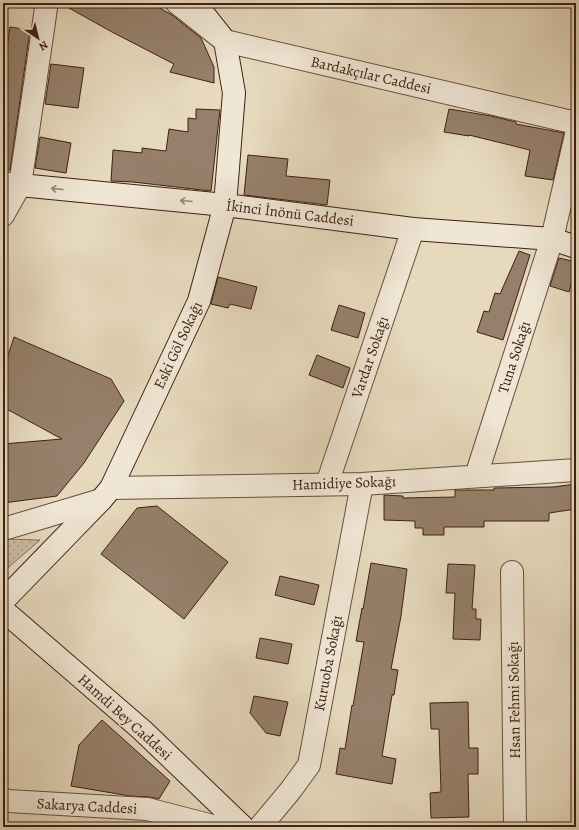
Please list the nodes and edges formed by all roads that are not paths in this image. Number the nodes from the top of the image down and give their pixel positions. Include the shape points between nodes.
1 (44, 3) edge
2 (177, 3) edge
3 (195, 3) edge
4 (225, 41) junction
5 (576, 123) edge
6 (576, 134) edge
7 (11, 184) edge
8 (225, 204) junction
9 (3, 215) edge
10 (413, 229) junction
11 (552, 239) junction
12 (576, 247) edge
13 (576, 470) edge
14 (476, 476) junction
15 (327, 484) junction
16 (362, 484) junction
17 (106, 494) junction
18 (3, 528) edge
19 (512, 572) dead end
20 (3, 602) edge
21 (3, 610) edge
22 (5, 803) edge
23 (217, 827) edge
24 (243, 827) edge
25 (260, 827) edge
26 (515, 827) edge

1 - 7 street via 46,8 41,43
2 - 4 street, Bardakçılar Caddesi
3 - 4 street
4 - 5 street, Bardakçılar Caddesi
4 - 8 street, Eski Göl Sokağı via 234,94
6 - 11 street, Tuna Sokağı
8 -> 7 street, İkinci İnönü Caddesi
7 - 9 street
8 - 10 street, İkinci İnönü Caddesi
8 - 17 street, Eski Göl Sokağı via 199,301
10 - 11 street, İkinci İnönü Caddesi
10 - 15 street, Vardar Sokağı
11 - 12 street, İkinci İnönü Caddesi
11 - 14 street, Tuna Sokağı
13 - 14 street, Hamidiye Sokağı
14 - 16 street, Hamidiye Sokağı
15 - 16 street, Hamidiye Sokağı
15 - 17 street, Hamidiye Sokağı
16 - 25 street, Kuruoba Sokağı via 309,765
17 - 18 street, Hamidiye Sokağı
17 - 20 street, Eski Göl Sokağı
19 - 26 street, Hsan Fehmi Sokağı
21 - 24 street, Hamdi Bey Caddesi via 142,730
22 - 23 street, Sakarya Caddesi via 147,809

